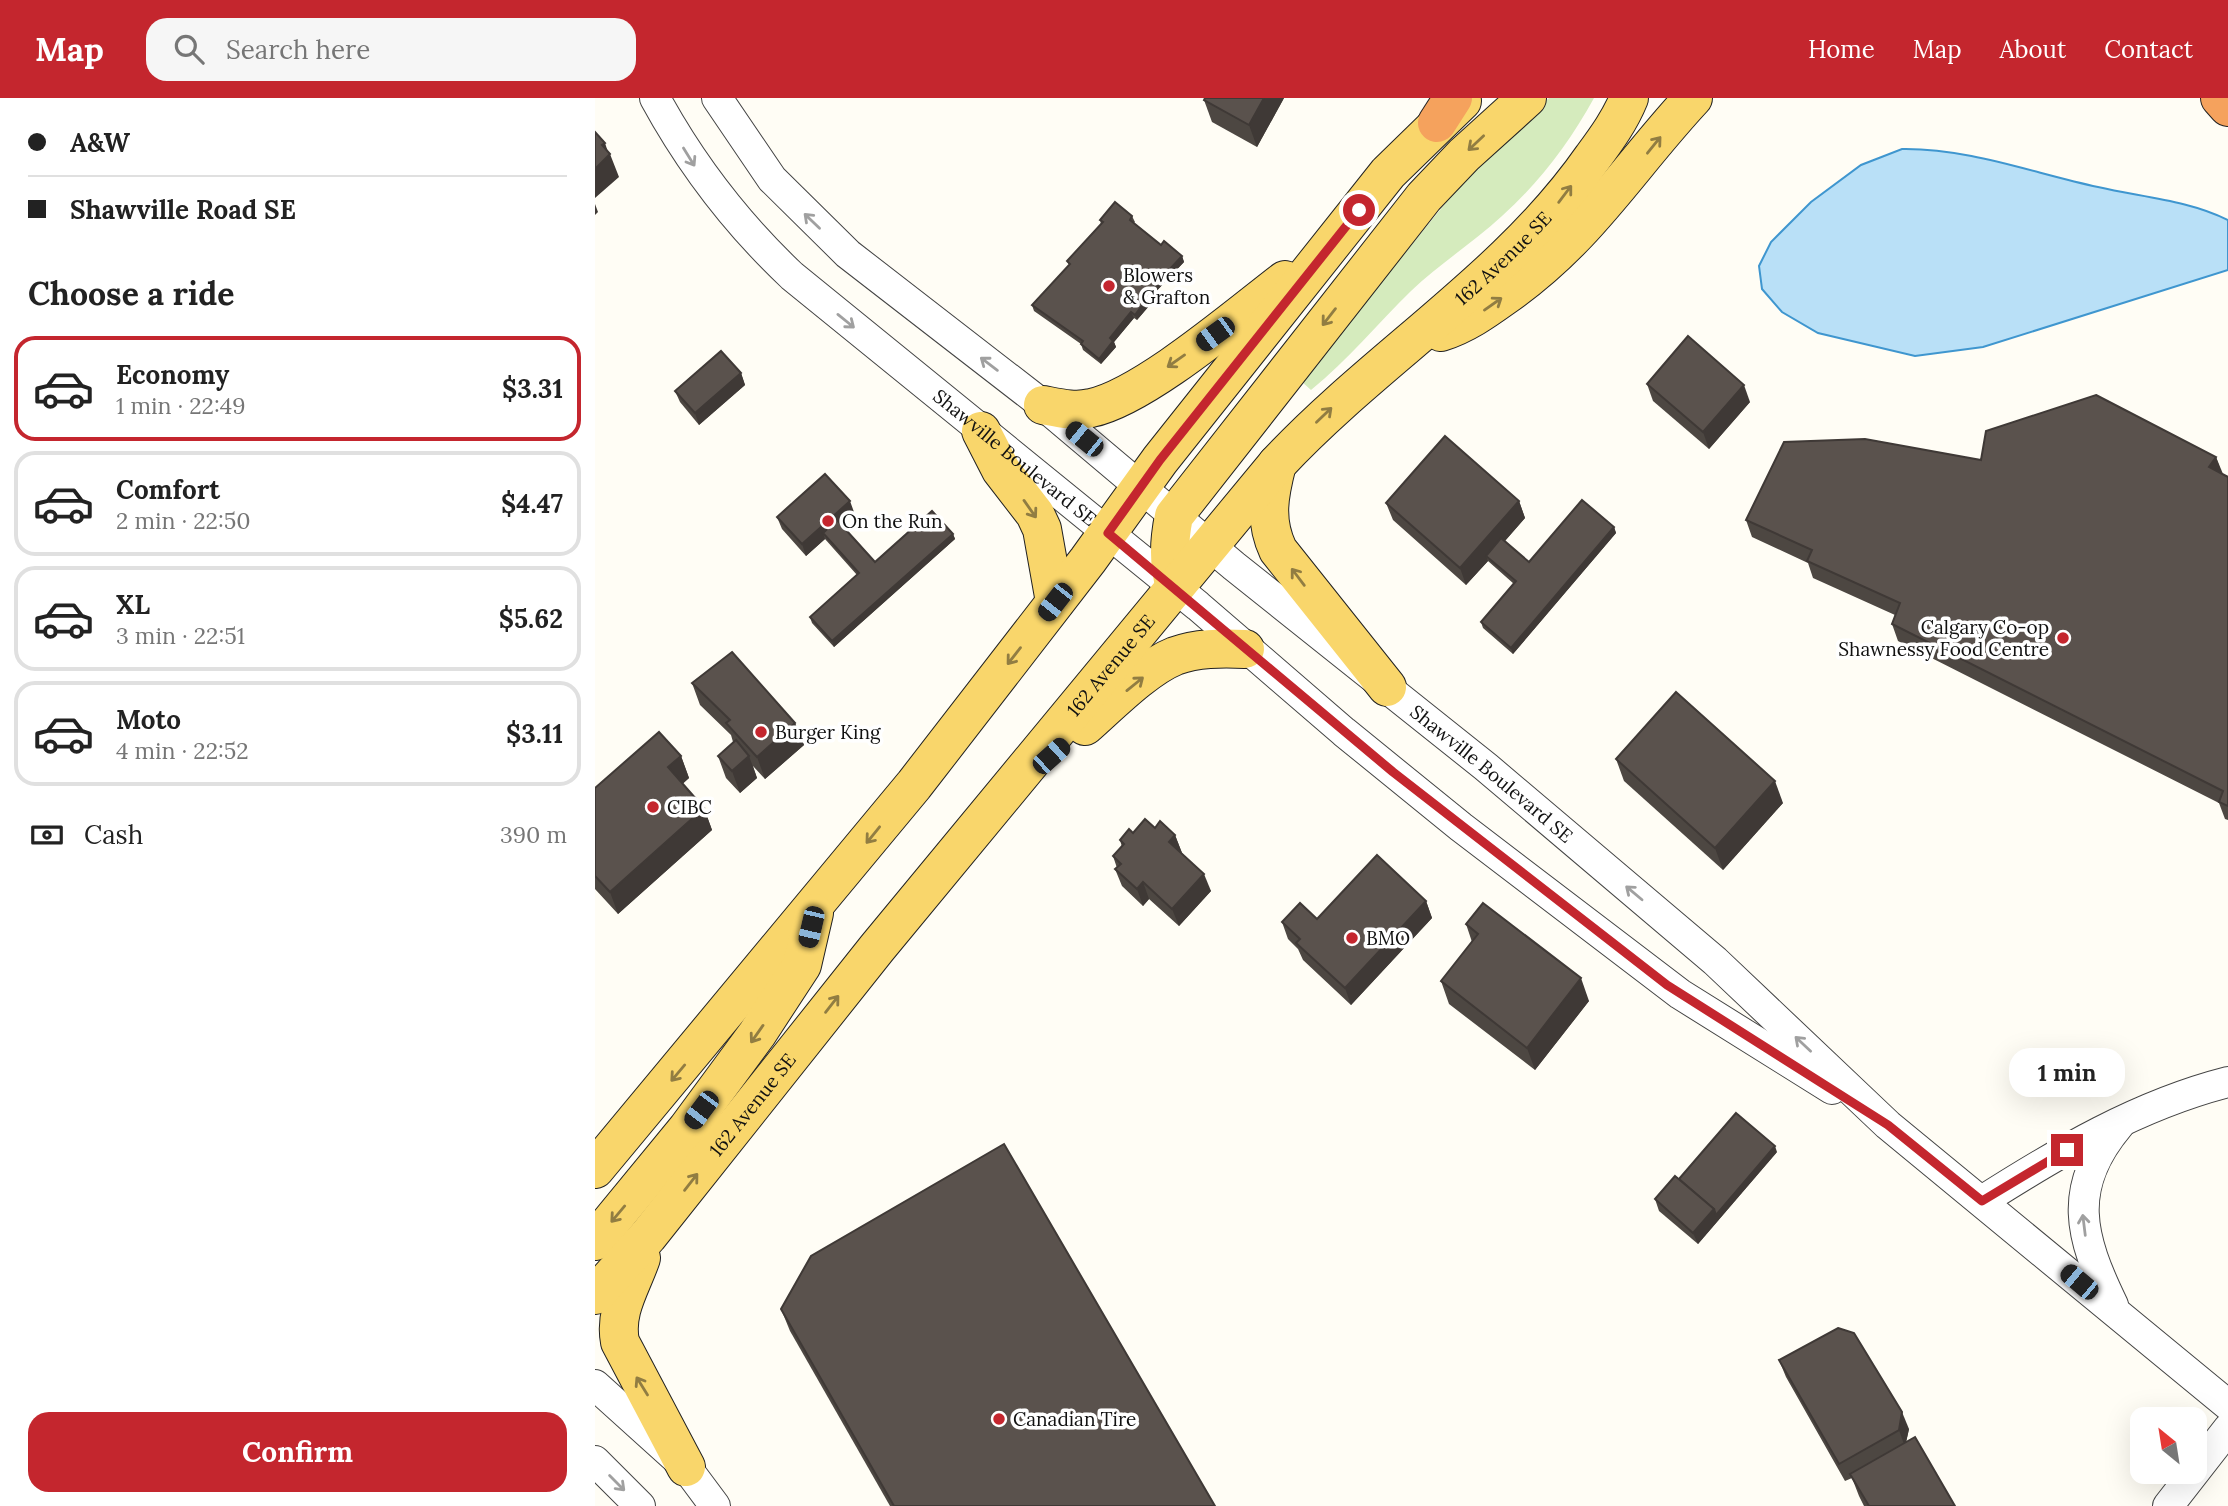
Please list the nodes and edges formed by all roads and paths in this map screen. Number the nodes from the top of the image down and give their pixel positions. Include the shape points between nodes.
1 (655, 98) edge
2 (717, 98) edge
3 (1465, 98) edge
4 (1527, 98) edge
5 (1629, 98) edge
6 (1693, 98) edge
7 (2220, 98) edge
8 (2228, 107) edge
9 (1445, 110) edge
10 (1329, 247) junction
11 (1409, 342) junction
12 (1043, 405) junction
13 (981, 431) junction
14 (1277, 464) junction
15 (1141, 488) junction
16 (1174, 516) junction
17 (1108, 533) junction
18 (1211, 546) junction
19 (1175, 588) junction
20 (1055, 602) junction
21 (1245, 649) junction
22 (1387, 687) junction
23 (991, 808) junction
24 (815, 907) junction
25 (2228, 1082) edge
26 (645, 1112) junction
27 (2124, 1119) junction
28 (1888, 1125) junction
29 (595, 1138) edge
30 (595, 1169) edge
31 (1982, 1201) junction
32 (648, 1236) junction
33 (595, 1241) edge
34 (595, 1295) edge
35 (2116, 1312) junction
36 (595, 1385) edge
37 (2228, 1405) edge
38 (2228, 1429) edge
39 (595, 1461) edge
40 (686, 1468) junction
41 (640, 1506) edge
42 (715, 1506) edge
43 (2168, 1506) edge

1 -> 13 street, Shawville Boulevard SE via 693,163 751,236 800,283
12 -> 2 street, Shawville Boulevard SE via 822,232 772,179
3 - 9 main road
4 -> 16 main road via 1424,197
11 -> 5 main road, 162 Avenue SE via 1556,207 1622,116
11 -> 6 main road via 1465,324 1556,257
7 - 8 highway
9 - 10 main road
10 -> 12 main road via 1195,348 1122,396 1083,410
10 - 15 main road
14 -> 11 main road, 162 Avenue SE via 1343,397
12 - 15 street, Shawville Boulevard SE
13 - 17 street, Shawville Boulevard SE
13 -> 20 main road via 1042,530
14 - 18 main road, 162 Avenue SE
22 -> 14 main road via 1270,533 1268,500
15 - 16 street, Shawville Boulevard SE
15 - 17 main road
16 - 18 street, Shawville Boulevard SE
16 - 19 main road via 1169,566
17 - 19 street, Shawville Boulevard SE
17 - 20 main road
18 - 19 main road, 162 Avenue SE
18 - 22 street, Shawville Boulevard SE
19 - 21 street, Shawville Boulevard SE
19 - 23 main road, 162 Avenue SE
20 -> 24 main road
23 -> 21 main road via 1110,704 1174,657 1210,648
21 - 28 street, Shawville Boulevard SE via 1461,827 1680,994
28 -> 22 street, Shawville Boulevard SE via 1715,961
32 -> 23 main road, 162 Avenue SE
24 -> 26 main road
24 -> 33 main road via 802,965 772,1011 687,1129
25 - 27 street
26 - 29 main road
26 - 30 main road
27 - 31 street
35 -> 27 street via 2085,1237 2083,1194 2102,1145
28 - 31 street, Shawville Boulevard SE
31 - 35 street, Shawville Boulevard SE
32 - 34 main road, 162 Avenue SE
40 -> 32 main road via 628,1362 617,1326
35 - 37 street, Shawville Boulevard SE
36 - 40 street
38 - 43 street
39 -> 41 street
40 - 42 street

